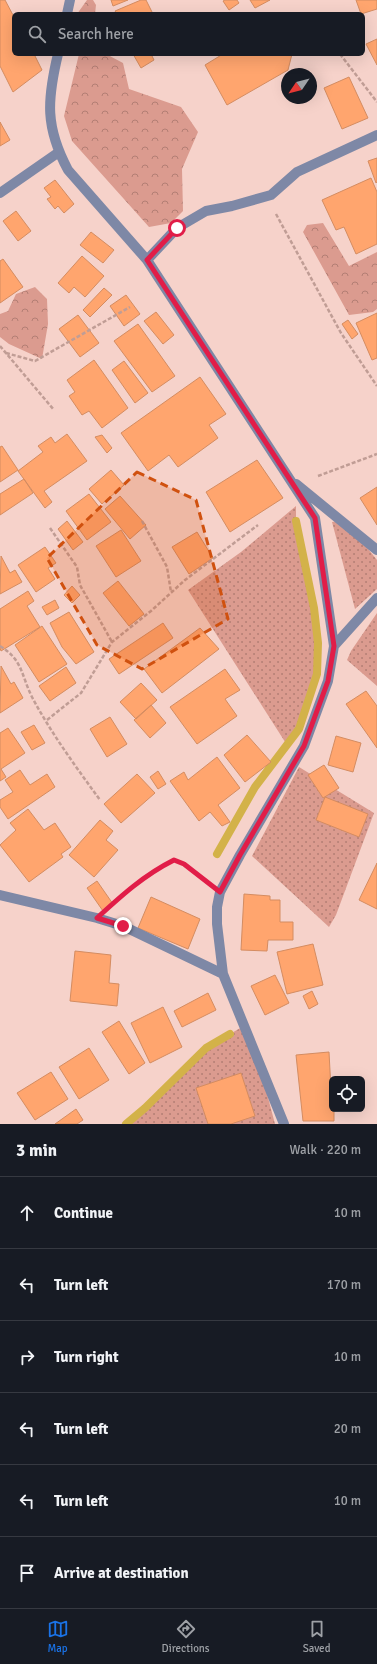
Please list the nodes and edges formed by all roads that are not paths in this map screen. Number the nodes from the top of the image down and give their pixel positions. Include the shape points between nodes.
1 (70, 0) edge
2 (67, 12) edge
3 (58, 56) edge
4 (377, 135) edge
5 (59, 152) junction
6 (0, 193) edge
7 (147, 260) junction
8 (296, 484) road end
9 (377, 550) edge
10 (377, 598) edge
11 (334, 646) junction
12 (0, 895) edge
13 (223, 974) junction
14 (284, 1124) edge

1 - 2 street
3 - 5 street via 49,116
4 - 7 street via 298,172 271,195 206,211 177,228
5 - 6 street
5 - 7 street via 68,170
7 - 11 street via 315,518
8 - 9 street
10 - 11 street
11 - 13 street via 328,681 304,746 220,892 217,924
12 - 13 street via 123,926
13 - 14 street

